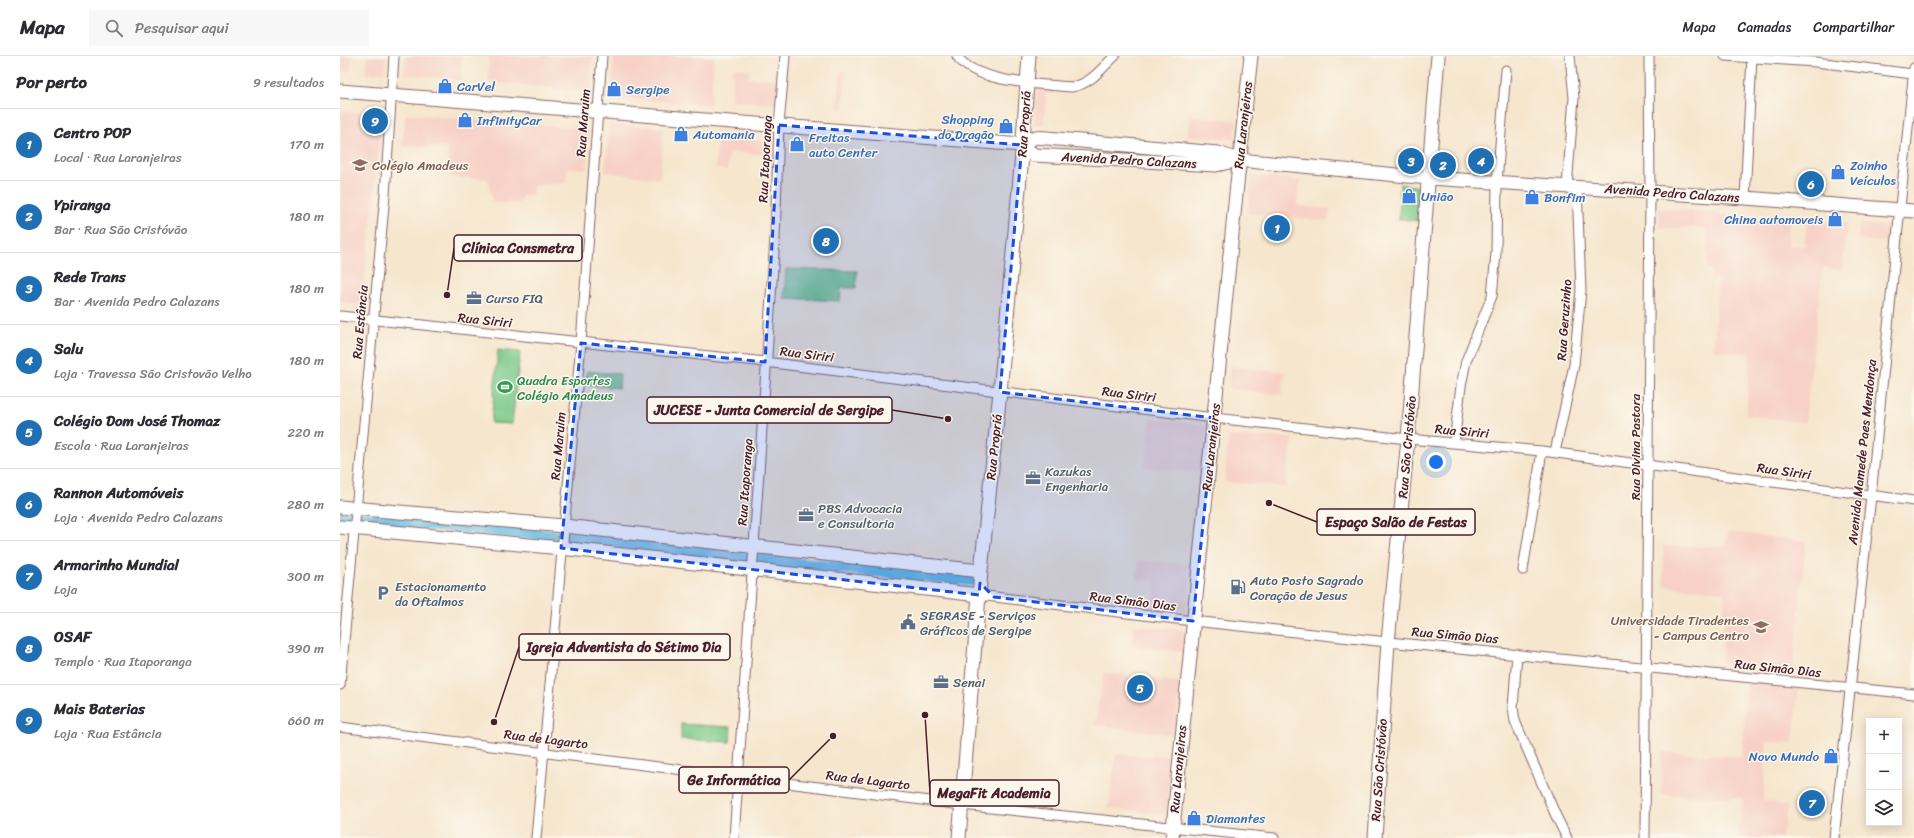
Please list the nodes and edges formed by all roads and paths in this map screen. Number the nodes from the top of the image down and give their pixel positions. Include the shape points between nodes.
1 (394, 56) edge
2 (602, 56) edge
3 (785, 56) edge
4 (958, 56) edge
5 (1029, 56) edge
6 (1115, 56) edge
7 (1251, 56) edge
8 (1438, 56) edge
9 (1570, 56) edge
10 (1649, 56) edge
11 (1725, 56) edge
12 (1752, 57) edge
13 (1816, 59) edge
14 (1506, 70) dead end
15 (1914, 71) edge
16 (1027, 82) junction
17 (340, 91) edge
18 (391, 96) junction
19 (597, 112) junction
20 (779, 125) junction
21 (1022, 145) junction
22 (1239, 160) junction
23 (1429, 178) junction
24 (1497, 182) junction
25 (1572, 187) junction
26 (1650, 192) junction
27 (1745, 198) junction
28 (1899, 210) junction
29 (1914, 211) edge
30 (340, 316) edge
31 (374, 320) junction
32 (581, 343) junction
33 (766, 362) junction
34 (1000, 392) junction
35 (1214, 418) junction
36 (1408, 439) junction
37 (1454, 443) junction
38 (1542, 451) junction
39 (1555, 452) junction
40 (1647, 465) junction
41 (1871, 496) junction
42 (1914, 501) edge
43 (340, 507) edge
44 (356, 511) junction
45 (354, 526) junction
46 (340, 527) edge
47 (563, 537) junction
48 (753, 559) junction
49 (1523, 570) dead end
50 (978, 574) junction
51 (979, 595) junction
52 (994, 597) junction
53 (1193, 621) junction
54 (1388, 642) junction
55 (1517, 654) junction
56 (1646, 667) junction
57 (340, 686) edge
58 (1849, 688) junction
59 (1914, 694) edge
60 (340, 727) edge
61 (543, 752) junction
62 (738, 777) junction
63 (962, 805) junction
64 (1172, 832) edge
65 (536, 838) edge
66 (734, 838) edge
67 (959, 838) edge
68 (1274, 838) edge
69 (1375, 838) edge
70 (1567, 838) edge
71 (1645, 838) edge
72 (1834, 838) edge

1 - 18 street, Rua Estância
2 - 19 street, Rua Maruim
3 - 20 street, Rua Itaporanga
4 - 16 street via 974,70
5 - 16 street, Rua Propriá
6 - 16 street via 1080,86
7 - 22 street, Rua Laranjeiras
8 - 23 street, Rua São Cristóvão
9 - 25 street, Rua Geruzinho via 1574,98
10 - 26 street, Rua Divina Pastora
11 - 12 street
12 - 13 street
12 - 27 street
13 - 15 street
14 - 24 street
15 - 28 street, Avenida Mamede Paes Mendonça
16 - 21 street, Rua Propriá
17 - 18 street, Avenida Pedro Calazans
18 - 19 street, Avenida Pedro Calazans
18 - 31 street, Rua Estância
19 - 20 street, Avenida Pedro Calazans
19 - 32 street, Rua Maruim
20 - 21 street, Avenida Pedro Calazans
20 - 33 street, Rua Itaporanga via 775,238
21 - 22 street, Avenida Pedro Calazans via 1034,155 1216,165
21 - 34 street, Rua Propriá
22 - 23 street, Avenida Pedro Calazans
22 - 35 street, Rua Laranjeiras
23 - 24 street, Avenida Pedro Calazans
23 - 36 street, Rua São Cristóvão
24 - 25 street, Avenida Pedro Calazans
24 - 37 street via 1496,253 1492,296 1466,361 1460,386
25 - 26 street, Avenida Pedro Calazans
25 - 39 street, Rua Geruzinho via 1581,290 1574,365
26 - 27 street, Avenida Pedro Calazans
26 - 40 street, Rua Divina Pastora
27 - 28 street, Avenida Pedro Calazans
28 - 29 street, Avenida Pedro Calazans
28 - 41 street, Avenida Mamede Paes Mendonça
30 - 31 street, Rua Siriri
31 - 32 street, Rua Siriri
31 - 44 street, Rua Estância
32 - 33 street, Rua Siriri
32 - 47 street, Rua Maruim
33 - 34 street, Rua Siriri
33 - 48 street, Rua Itaporanga
34 - 35 street, Rua Siriri
34 - 50 street, Rua Propriá
35 - 36 street, Rua Siriri
35 - 53 street, Rua Laranjeiras
36 - 37 street, Rua Siriri
36 - 54 street, Rua São Cristóvão
37 - 38 street, Rua Siriri
38 - 39 street, Rua Siriri
38 - 49 street
39 - 40 street, Rua Siriri
40 - 41 street, Rua Siriri
40 - 56 street, Rua Divina Pastora
41 - 42 street, Rua Siriri
41 - 58 street, Avenida Mamede Paes Mendonça
43 - 44 street
44 - 45 street, Rua Estância
44 - 47 street
45 - 46 street
45 - 47 street
45 - 57 street, Rua Estância
47 - 48 street
47 - 48 street
47 - 61 street, Rua Maruim
48 - 50 street
48 - 51 street
48 - 62 street, Rua Itaporanga
50 - 51 street, Rua Propriá
50 - 52 street via 985,588
51 - 52 street, Rua Simão Dias
51 - 63 street, Rua Propriá
52 - 53 street, Rua Simão Dias
53 - 54 street, Rua Simão Dias
53 - 64 street, Rua Laranjeiras
54 - 55 street, Rua Simão Dias
54 - 69 street, Rua São Cristóvão
55 - 56 street, Rua Simão Dias
55 - 70 street via 1513,708 1515,721
56 - 58 street, Rua Simão Dias
56 - 71 street, Rua Divina Pastora
58 - 59 street, Rua Simão Dias
58 - 72 street, Avenida Mamede Paes Mendonça
60 - 61 street, Rua de Lagarto
61 - 62 street, Rua de Lagarto
61 - 65 street, Rua Maruim
62 - 63 street, Rua de Lagarto
62 - 66 street, Rua Itaporanga
63 - 64 street, Rua de Lagarto
63 - 67 street, Rua Propriá
64 - 68 street, Rua de Lagarto

